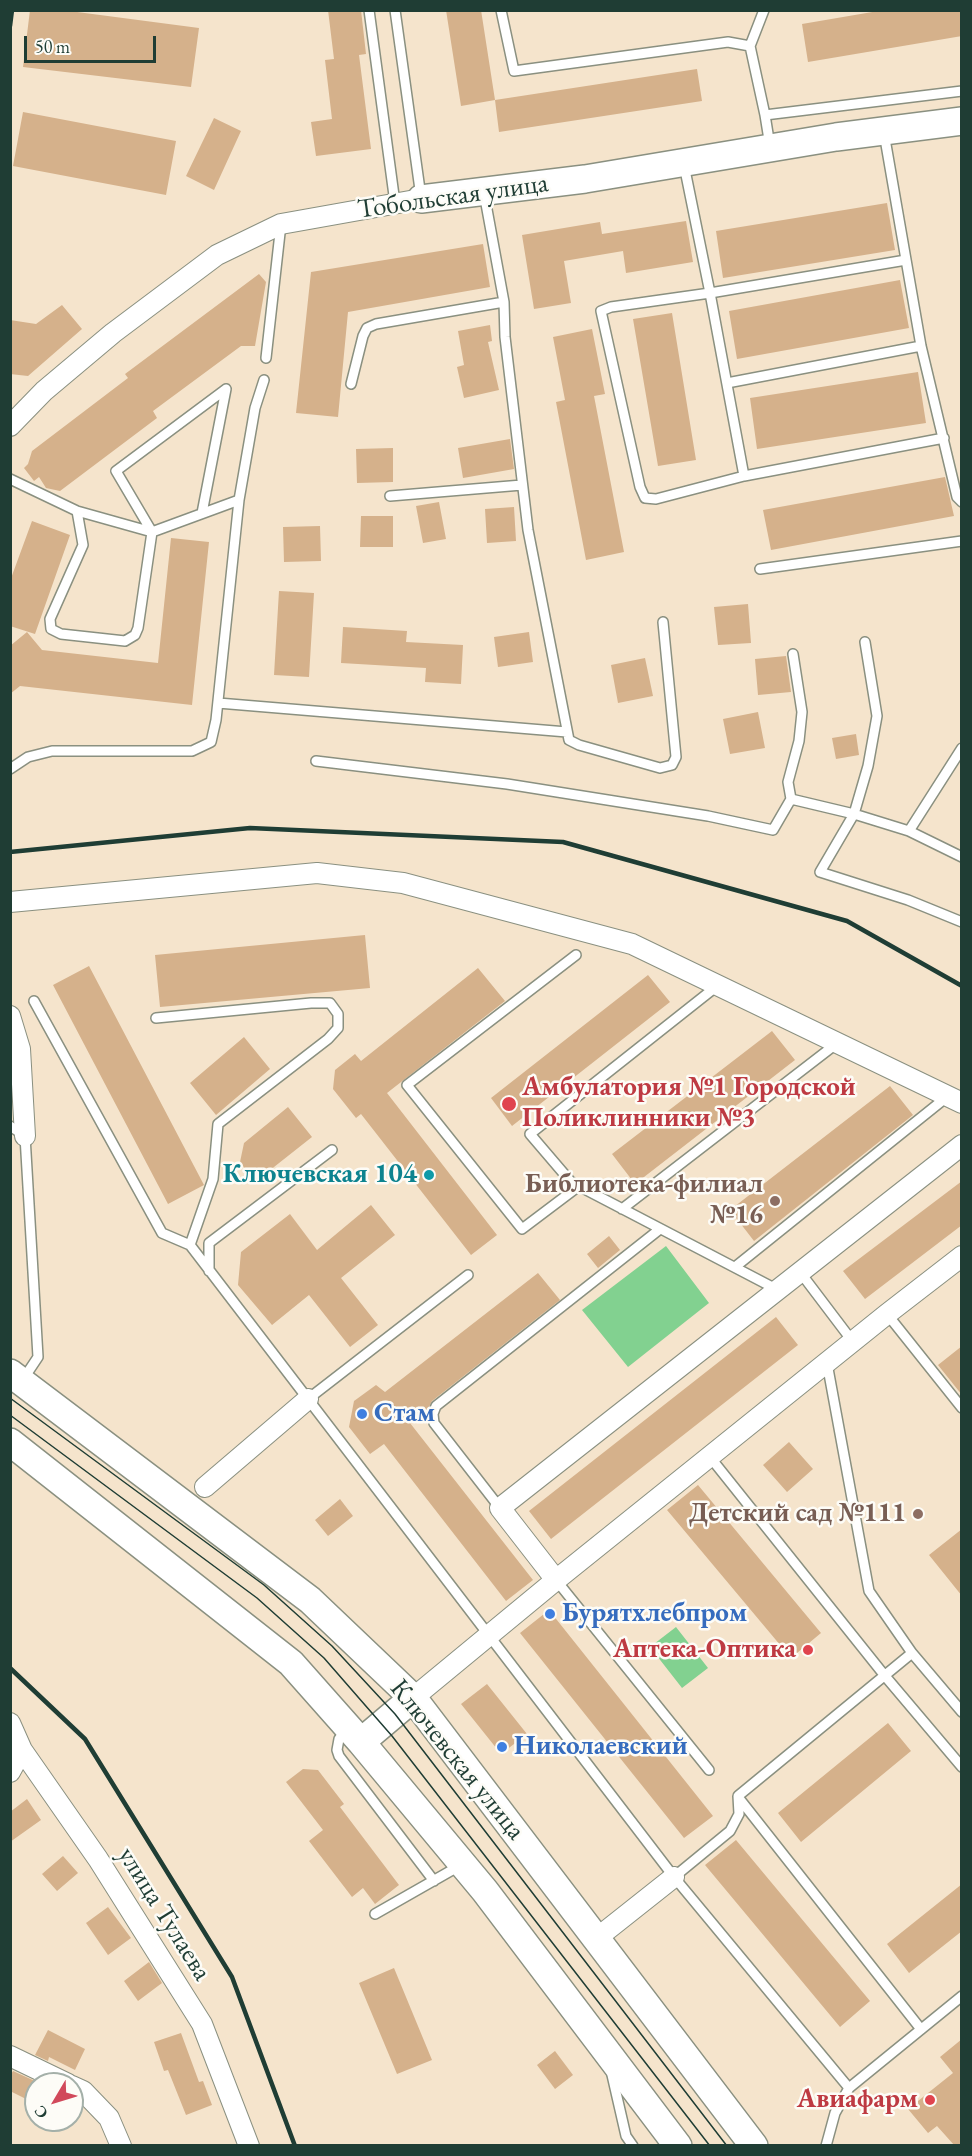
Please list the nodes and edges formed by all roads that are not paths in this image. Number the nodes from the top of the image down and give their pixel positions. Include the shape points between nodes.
1 (369, 10) edge
2 (395, 10) edge
3 (501, 10) edge
4 (764, 10) edge
5 (750, 46) junction
6 (962, 92) edge
7 (765, 116) junction
8 (962, 121) edge
9 (883, 131) junction
10 (770, 148) junction
11 (683, 162) junction
12 (484, 190) junction
13 (408, 201) junction
14 (281, 224) junction
15 (906, 260) junction
16 (710, 293) junction
17 (504, 302) junction
18 (921, 346) junction
19 (266, 358) dead end
20 (264, 380) dead end
21 (727, 383) junction
22 (351, 384) dead end
23 (10, 426) edge
24 (944, 438) junction
25 (744, 476) junction
26 (10, 479) edge
27 (522, 485) junction
28 (390, 496) dead end
29 (238, 500) junction
30 (962, 502) edge
31 (77, 511) junction
32 (202, 513) junction
33 (152, 532) junction
34 (962, 541) edge
35 (760, 569) dead end
36 (663, 622) dead end
37 (865, 642) dead end
38 (793, 654) dead end
39 (218, 703) junction
40 (567, 732) junction
41 (962, 748) edge
42 (316, 761) dead end
43 (10, 770) edge
44 (791, 799) junction
45 (854, 814) junction
46 (909, 831) junction
47 (962, 856) edge
48 (10, 902) edge
49 (962, 922) edge
50 (576, 955) dead end
51 (718, 985) junction
52 (34, 1001) dead end
53 (10, 1016) edge
54 (156, 1018) dead end
55 (838, 1043) junction
56 (955, 1099) edge
57 (18, 1131) edge
58 (962, 1145) edge
59 (332, 1150) dead end
60 (579, 1186) junction
61 (622, 1209) junction
62 (660, 1229) junction
63 (190, 1245) junction
64 (962, 1257) edge
65 (735, 1268) junction
66 (209, 1271) junction
67 (801, 1272) junction
68 (468, 1275) dead end
69 (778, 1290) junction
70 (887, 1314) junction
71 (853, 1342) junction
72 (827, 1363) junction
73 (16, 1377) edge
74 (308, 1399) junction
75 (962, 1408) edge
76 (10, 1442) edge
77 (710, 1457) junction
78 (196, 1496) junction
79 (500, 1508) junction
80 (556, 1580) junction
81 (488, 1636) junction
82 (912, 1653) junction
83 (885, 1676) junction
84 (413, 1698) junction
85 (950, 1698) junction
86 (962, 1700) edge
87 (962, 1712) edge
88 (10, 1723) edge
89 (354, 1735) junction
90 (22, 1750) junction
91 (962, 1767) edge
92 (709, 1770) dead end
93 (10, 1772) edge
94 (738, 1796) junction
95 (463, 1864) junction
96 (674, 1876) junction
97 (434, 1881) junction
98 (375, 1914) dead end
99 (597, 1938) junction
100 (962, 1996) edge
101 (920, 2028) junction
102 (607, 2052) junction
103 (10, 2056) edge
104 (43, 2072) edge
105 (849, 2088) junction
106 (84, 2092) edge
107 (121, 2145) edge
108 (249, 2145) edge
109 (633, 2145) edge
110 (678, 2145) edge
111 (754, 2145) edge
112 (826, 2145) edge

1 - 13 lane
2 - 13 lane
3 - 5 lane via 514,71 728,42
4 - 5 lane
5 - 7 lane
6 - 7 lane
7 - 10 lane
8 - 9 main road, Тобольская улица
9 - 10 main road, Тобольская улица
9 - 15 lane
10 - 11 main road, Тобольская улица
11 - 12 main road, Тобольская улица via 585,179
11 - 16 lane
12 - 13 main road, Тобольская улица
12 - 17 lane
13 - 14 street, Тобольская улица
14 - 19 lane
14 - 23 street, Тобольская улица via 217,255 113,333 44,391
15 - 16 lane
15 - 18 lane
16 - 21 lane
16 - 25 lane via 601,311 645,498 656,499
17 - 22 lane via 368,328
17 - 27 lane
18 - 21 lane
18 - 24 lane
20 - 29 lane
21 - 25 lane
24 - 25 lane
24 - 30 lane via 957,497
26 - 31 lane
27 - 28 lane
27 - 40 lane
29 - 32 lane
29 - 39 lane
31 - 33 lane
31 - 33 lane via 83,545 50,619 51,629 61,634 125,641 135,635
32 - 33 lane
32 - 33 lane via 226,388 116,471
34 - 35 lane
36 - 40 lane via 676,757 672,765 660,768 579,745 569,740
37 - 45 lane via 877,716
38 - 44 lane via 802,712 788,782
39 - 40 lane
39 - 43 lane via 212,742 192,751 52,751 28,757
41 - 46 lane
42 - 44 lane via 507,784 773,830
44 - 45 lane
45 - 46 lane
45 - 49 lane via 820,872
46 - 47 lane
48 - 51 street via 317,873 392,882 632,944
50 - 60 lane via 407,1084 522,1229
51 - 55 street
51 - 60 lane via 530,1134 571,1182
52 - 63 lane via 162,1233
53 - 57 street via 20,1050
54 - 63 lane via 311,1003 330,1003 338,1014 338,1028 328,1039 218,1124 213,1179
55 - 56 street
55 - 61 lane
56 - 65 lane
57 - 73 lane via 38,1357
58 - 67 street
59 - 66 lane via 209,1243
60 - 61 lane
61 - 62 lane
62 - 65 lane
62 - 79 lane via 435,1406 434,1423
63 - 66 lane
64 - 70 street
65 - 69 lane
66 - 74 lane
67 - 69 street
67 - 71 lane
68 - 74 lane
69 - 79 street
70 - 71 street
70 - 75 lane
71 - 72 street
72 - 77 street
72 - 82 lane via 869,1591
73 - 78 main road, Ключевская улица
74 - 78 street
74 - 81 lane
76 - 89 main road via 291,1663
77 - 80 street
77 - 83 lane
78 - 84 main road, Ключевская улица
79 - 80 street
80 - 81 street
80 - 92 lane
81 - 84 street
81 - 96 lane
82 - 83 lane
82 - 85 lane
83 - 91 lane
83 - 94 lane
84 - 89 main road
84 - 99 main road, Ключевская улица
85 - 86 lane
85 - 87 lane
88 - 90 street, улица Тулаева
89 - 95 main road
89 - 97 lane via 339,1739 339,1756
90 - 93 street
90 - 108 street, улица Тулаева via 98,1859 202,2024
94 - 96 lane via 739,1814 730,1831
94 - 101 lane
95 - 97 lane
95 - 102 main road
96 - 99 street
96 - 105 lane
97 - 98 lane
99 - 111 main road, Ключевская улица
100 - 101 lane
101 - 105 lane
102 - 109 lane via 626,2136
102 - 110 main road
103 - 104 street
105 - 112 lane via 835,2113
106 - 107 street via 110,2118

